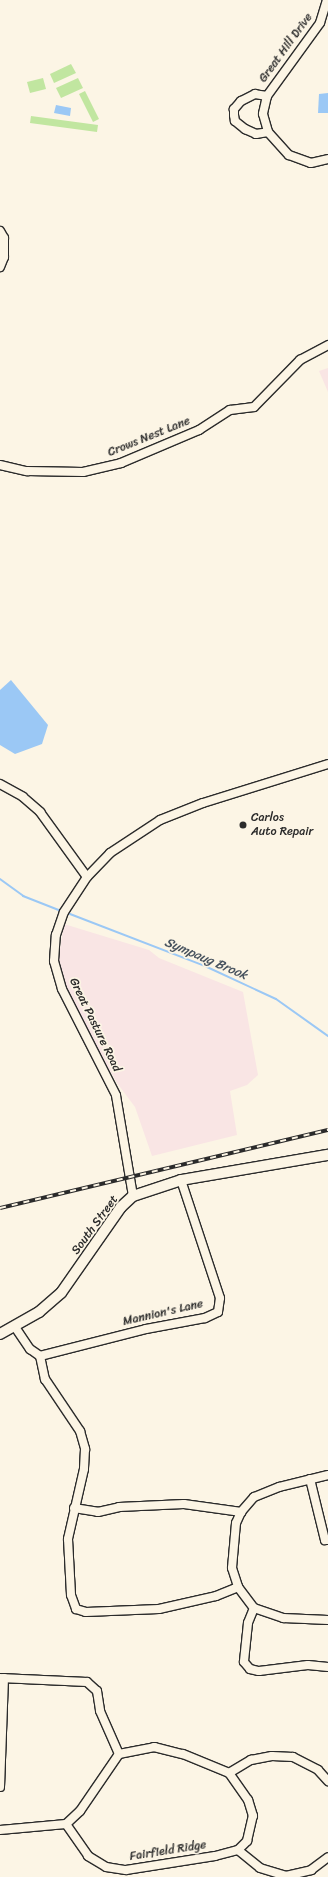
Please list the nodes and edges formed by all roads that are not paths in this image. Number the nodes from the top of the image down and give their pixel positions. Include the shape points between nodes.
1 (327, 0) edge
2 (267, 96) junction
3 (268, 132) junction
4 (328, 160) edge
5 (0, 232) edge
6 (0, 267) edge
7 (328, 345) edge
8 (0, 465) edge
9 (328, 764) edge
10 (0, 784) edge
11 (87, 877) junction
12 (328, 1155) edge
13 (181, 1180) junction
14 (134, 1196) junction
15 (15, 1327) junction
16 (0, 1334) edge
17 (40, 1356) junction
18 (328, 1475) edge
19 (310, 1479) junction
20 (74, 1508) junction
21 (241, 1512) junction
22 (328, 1540) edge
23 (238, 1587) junction
24 (254, 1608) junction
25 (328, 1620) edge
26 (328, 1667) edge
27 (2, 1678) edge
28 (119, 1754) junction
29 (229, 1773) junction
30 (328, 1781) edge
31 (0, 1787) edge
32 (66, 1824) junction
33 (0, 1830) edge
34 (238, 1850) junction
35 (328, 1857) edge

1 - 2 street, Great Hill Drive via 320,24
2 - 3 street, Great Hill Drive via 263,114
2 - 3 street via 256,94 240,101 234,110 234,116 235,121 244,129 256,134
3 - 4 street, Great Hill Drive via 281,150 297,160
5 - 6 street via 4,244 4,257
7 - 8 street, Crows Nest Lane via 300,360 254,407 230,410 199,430 121,463 83,472 27,471
9 - 11 street, Great Pasture Road via 203,803 160,820 110,853
10 - 11 street via 23,797 40,812
11 - 14 street, Great Pasture Road via 64,912 56,935 54,961 62,989 116,1095 122,1121 128,1178
12 - 13 main road, South Street
13 - 14 main road, South Street
13 - 17 street, Mannion's Lane via 220,1298 218,1312 205,1318 146,1329
14 - 15 main road, South Street via 122,1207 61,1293 39,1312
15 - 16 main road, South Street
15 - 17 street via 30,1349
17 - 20 street via 45,1379 80,1431 85,1449 84,1468
18 - 19 street
19 - 21 street via 254,1497
19 - 22 street via 325,1540
20 - 21 street via 98,1512 119,1507 184,1504
20 - 23 street via 68,1540 71,1595 76,1610 86,1612 160,1609 216,1596
21 - 23 street via 232,1540 232,1568
23 - 24 street
24 - 25 street via 283,1618
24 - 26 street via 248,1623 244,1662 250,1669 259,1671 308,1665
27 - 28 street via 86,1682 97,1691 100,1711
27 - 31 street
28 - 29 street via 154,1747 183,1754
28 - 32 street via 80,1811
29 - 30 street via 251,1760 272,1756 293,1757 318,1770
29 - 34 street via 248,1800 253,1816 247,1841
32 - 33 street
32 - 34 street, Fairfield Ridge via 88,1856 106,1867 126,1870
34 - 35 street via 260,1868 286,1876 311,1870

